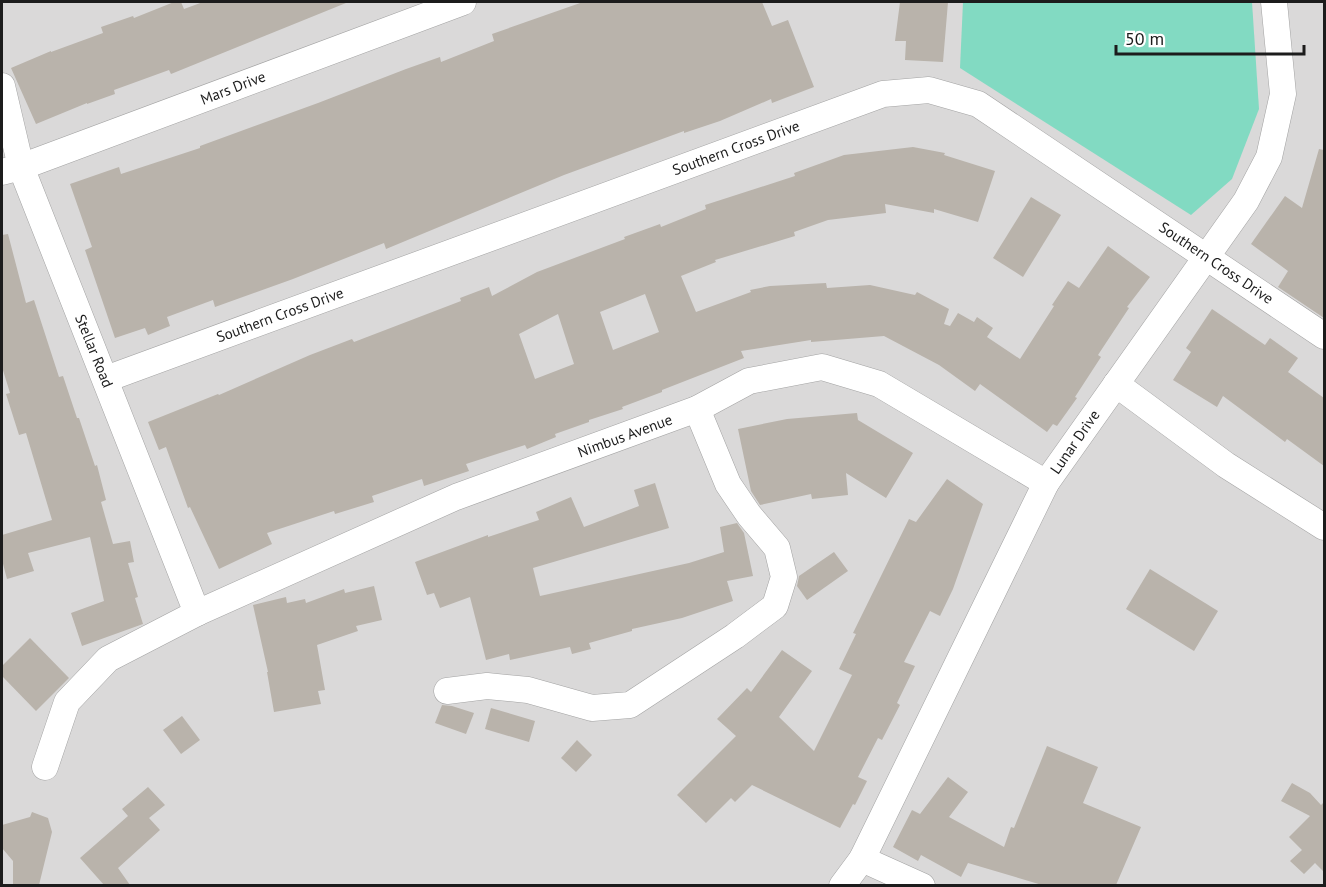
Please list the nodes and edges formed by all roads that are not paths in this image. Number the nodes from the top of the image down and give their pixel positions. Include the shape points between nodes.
1 (464, 2) edge
2 (1274, 2) edge
3 (2, 86) edge
4 (11, 170) edge
5 (1206, 256) junction
6 (1324, 336) edge
7 (106, 379) junction
8 (1116, 384) junction
9 (698, 409) junction
10 (1046, 483) junction
11 (1324, 527) edge
12 (196, 613) junction
13 (447, 691) dead end
14 (45, 767) dead end
15 (862, 859) junction
16 (842, 885) edge
17 (922, 885) edge

1 - 4 street, Mars Drive
2 - 5 street, Lunar Drive via 1283,94 1269,157 1246,201
3 - 4 street, Stellar Road
4 - 7 street, Stellar Road
5 - 6 street, Southern Cross Drive
5 - 7 street, Southern Cross Drive via 978,104 929,90 883,94
5 - 8 street, Lunar Drive
7 - 12 street, Stellar Road
8 - 10 street, Lunar Drive
8 - 11 street via 1226,465
9 - 10 street, Nimbus Avenue via 749,381 822,368 879,384
9 - 12 street, Nimbus Avenue via 456,497
9 - 13 street via 728,484 777,548 784,577 775,606 630,705 592,708 528,690 487,686
10 - 15 street, Lunar Drive
12 - 14 street, Nimbus Avenue via 108,659 67,702
15 - 16 street, Lunar Drive
15 - 17 street

